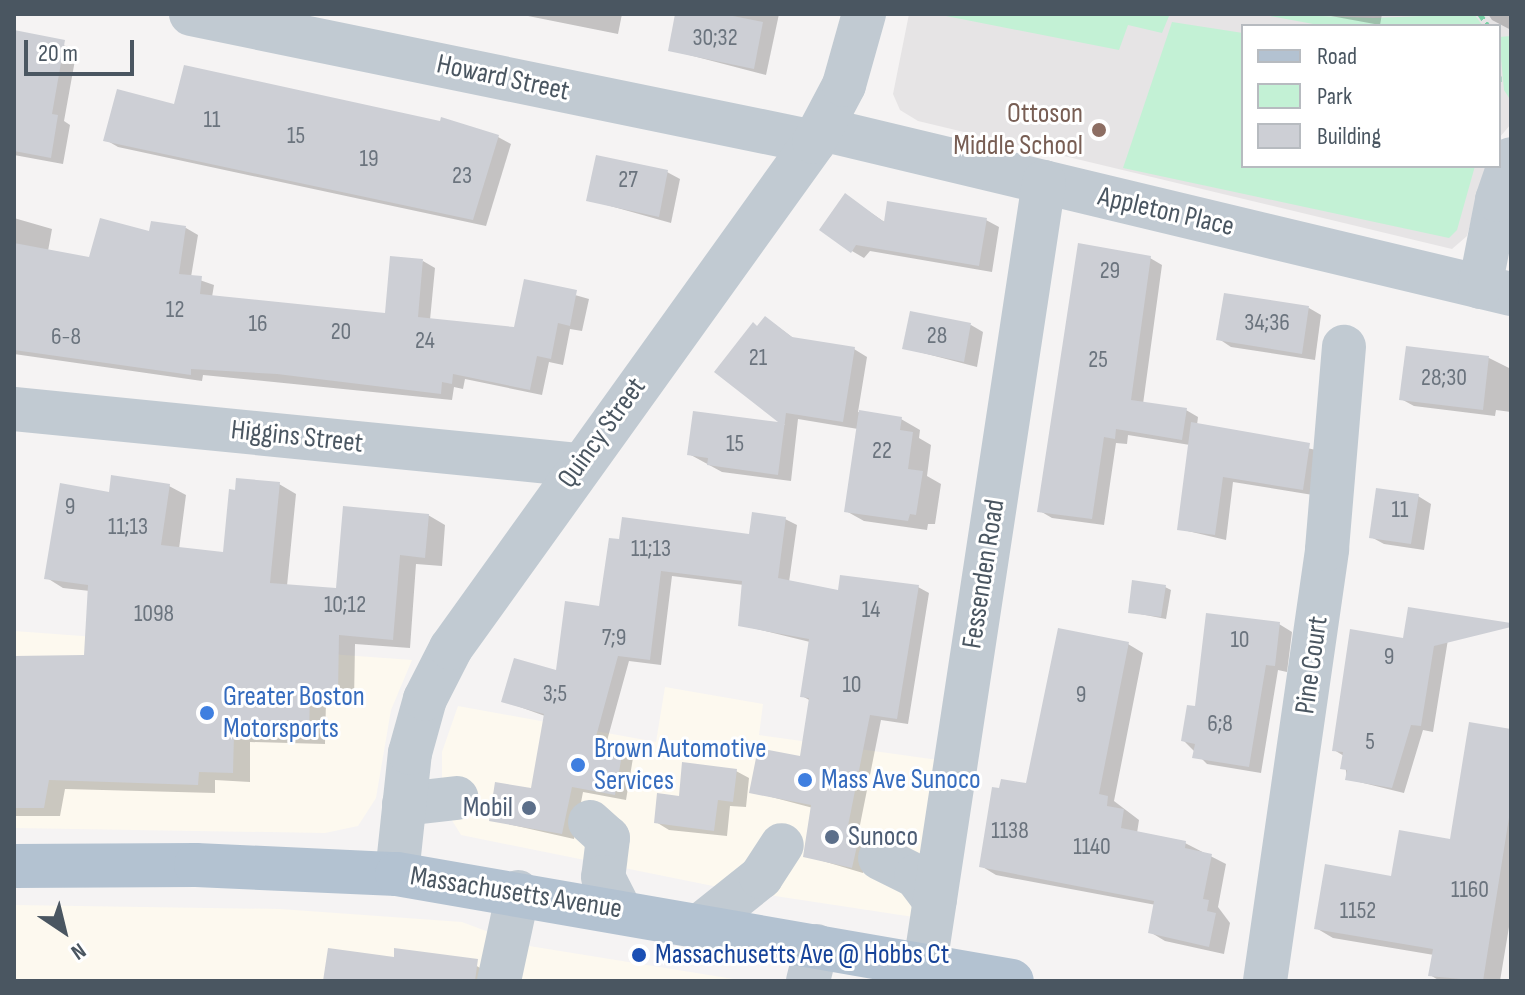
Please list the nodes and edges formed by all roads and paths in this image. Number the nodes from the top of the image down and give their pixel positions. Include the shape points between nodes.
1 (191, 14) edge
2 (864, 14) edge
3 (818, 135) junction
4 (1511, 159) edge
5 (1044, 182) junction
6 (1496, 290) edge
7 (1344, 347) dead end
8 (14, 409) edge
9 (579, 465) junction
10 (457, 798) dead end
11 (404, 804) junction
12 (590, 822) dead end
13 (782, 845) dead end
14 (880, 858) dead end
15 (14, 866) edge
16 (397, 874) junction
17 (518, 892) junction
18 (935, 901) junction
19 (620, 910) junction
20 (701, 925) junction
21 (812, 964) edge
22 (925, 965) junction
23 (499, 981) edge
24 (1012, 981) edge
25 (1265, 981) edge

1 - 3 street, Howard Street
2 - 3 street, Quincy Street via 844,85
3 - 5 street, Appleton Place
3 - 9 street, Quincy Street
4 - 6 street via 1497,200
5 - 6 street, Appleton Place
5 - 18 street, Fessenden Road
7 - 25 street, Pine Court via 1327,549
8 - 9 street, Higgins Street
9 - 11 street, Quincy Street via 451,648 425,699 410,753
10 - 11 street
11 - 16 street, Quincy Street
12 - 19 street via 608,838 603,877
13 - 20 street via 761,877
14 - 18 street via 916,876
15 - 16 main road, Massachusetts Avenue via 196,865
16 - 17 main road, Massachusetts Avenue
17 - 19 main road, Massachusetts Avenue
17 - 23 street
18 - 22 street, Fessenden Road
19 - 20 main road, Massachusetts Avenue
20 - 21 main road, Massachusetts Avenue
21 - 22 main road, Massachusetts Avenue
22 - 24 main road, Massachusetts Avenue

